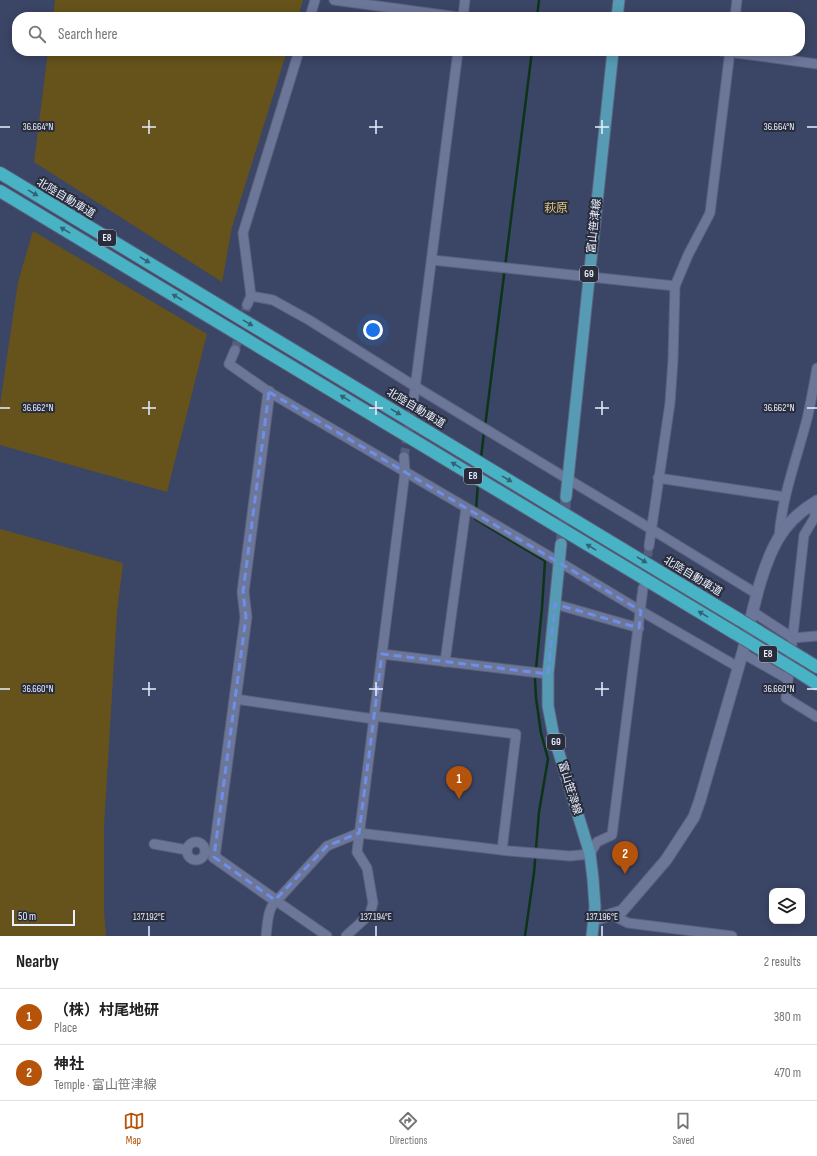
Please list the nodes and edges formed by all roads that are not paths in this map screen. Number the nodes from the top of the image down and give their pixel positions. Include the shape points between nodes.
1 (315, 0) edge
2 (334, 0) edge
3 (465, 0) edge
4 (619, 0) edge
5 (737, 0) edge
6 (311, 12) edge
7 (422, 12) edge
8 (464, 12) edge
9 (618, 12) edge
10 (735, 12) edge
11 (297, 56) edge
12 (457, 56) edge
13 (612, 56) edge
14 (726, 56) edge
15 (762, 56) edge
16 (817, 64) edge
17 (0, 173) edge
18 (0, 191) edge
19 (432, 260) junction
20 (589, 277) junction
21 (675, 286) junction
22 (250, 296) junction
23 (247, 305) tunnel mouth
24 (235, 350) tunnel mouth
25 (817, 368) edge
26 (416, 386) junction
27 (269, 392) junction
28 (413, 404) tunnel mouth
29 (404, 457) tunnel mouth
30 (405, 472) junction
31 (658, 478) junction
32 (568, 479) junction
33 (566, 496) tunnel mouth
34 (785, 497) junction
35 (815, 502) edge
36 (466, 508) junction
37 (652, 529) junction
38 (779, 537) junction
39 (561, 544) tunnel mouth
40 (649, 546) tunnel mouth
41 (559, 562) junction
42 (643, 588) tunnel mouth
43 (757, 594) junction
44 (555, 604) junction
45 (641, 611) junction
46 (753, 612) junction
47 (639, 628) junction
48 (817, 636) edge
49 (792, 638) junction
50 (742, 652) junction
51 (382, 654) junction
52 (445, 662) junction
53 (738, 667) junction
54 (817, 667) edge
55 (548, 674) junction
56 (788, 679) junction
57 (817, 684) edge
58 (235, 699) junction
59 (374, 717) junction
60 (817, 717) edge
61 (359, 833) junction
62 (154, 844) dead end
63 (502, 850) junction
64 (210, 853) junction
65 (590, 854) junction
66 (275, 900) junction
67 (610, 914) junction
68 (594, 920) junction
69 (266, 936) edge
70 (327, 936) edge
71 (346, 936) edge
72 (592, 936) edge
73 (732, 936) edge

1 - 6 street
2 - 7 street
3 - 8 street
4 - 9 main road
5 - 10 street
11 - 22 street via 243,233
12 - 19 street
13 - 20 main road, 富山笹津線 / 69
14 - 21 street via 710,213
15 - 16 street
17 -> 54 highway, 北陸自動車道 / E8, bridge
57 -> 18 highway, E8, bridge
19 - 20 street
19 - 26 street
20 - 21 street
20 - 32 main road, 富山笹津線 / 69
21 - 31 street via 670,403
22 - 23 street
22 - 26 street via 273,300
24 - 27 street via 229,364
25 - 34 street via 807,420
26 - 28 street
26 - 32 street
27 - 30 street
27 - 58 street via 243,592 246,617
29 - 30 street
30 - 36 street
30 - 51 street
31 - 34 street
31 - 37 street
32 - 33 main road, 富山笹津線 / 69
32 - 37 street
34 - 38 street
35 - 38 street via 804,509
35 - 49 street via 815,517 804,535
36 - 41 street
36 - 52 street
37 - 40 street
37 - 43 street
38 - 43 street
39 - 41 main road, 富山笹津線 / 69
41 - 44 main road, 富山笹津線 / 69
41 - 45 street
42 - 45 street
43 - 46 street
44 - 47 street
44 - 55 main road, 富山笹津線 / 69
45 - 47 street
45 - 53 street
46 - 49 street
46 - 50 street
47 - 65 street via 612,835 596,842
48 - 49 street
49 - 56 street
50 - 53 street
50 - 56 street
51 - 52 street
51 - 59 street
52 - 55 street
53 - 67 street via 694,817 661,866 622,911
55 - 65 main road, 富山笹津線 / 69 via 548,706 554,737
56 - 60 street via 786,698
58 - 59 street
58 - 64 street
59 - 61 street
59 - 63 street via 516,734
61 - 63 street
61 - 66 street via 327,846
61 - 71 street via 357,852 367,868 373,903 370,914
62 - 64 street via 188,850 192,843 198,842
63 - 65 street via 570,856
64 - 66 street
65 - 68 main road, 富山笹津線 / 69
66 - 69 street via 270,908
66 - 70 street
67 - 68 street
67 - 73 street via 628,923
68 - 72 main road, 富山笹津線 / 69

